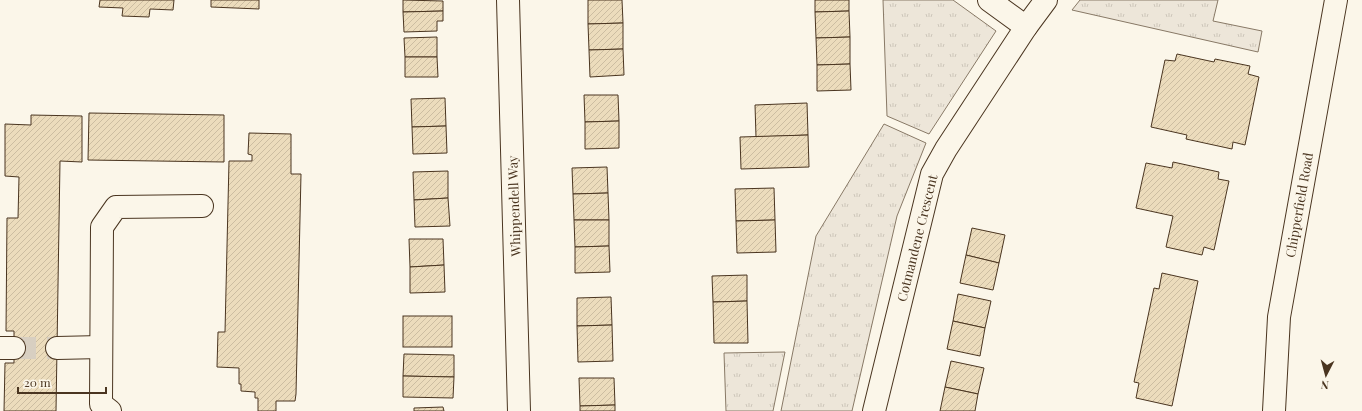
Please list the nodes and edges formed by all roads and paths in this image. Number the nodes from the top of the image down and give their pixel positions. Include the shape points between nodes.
1 (508, 0) edge
2 (989, 0) edge
3 (1046, 0) edge
4 (1336, 0) edge
5 (1026, 27) junction
6 (202, 206) dead end
7 (57, 348) tunnel mouth
8 (102, 348) junction
9 (110, 411) edge
10 (520, 411) edge
11 (874, 411) edge
12 (1274, 411) edge

1 - 10 street, Whippendell Way
2 - 5 street
3 - 5 street, Cotmandene Crescent
4 - 12 street, Chipperfield Road via 1279,317
5 - 11 street, Cotmandene Crescent via 932,174
6 - 8 street via 116,207 102,227
7 - 8 street
8 - 9 street via 101,404

